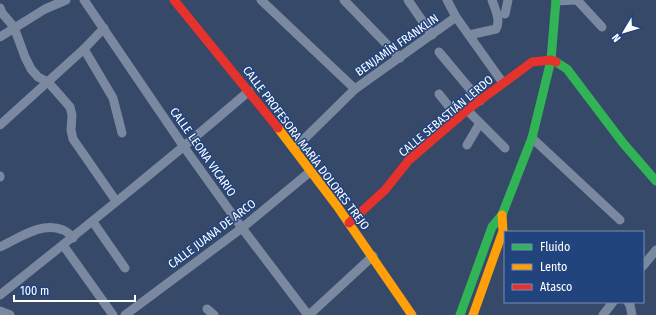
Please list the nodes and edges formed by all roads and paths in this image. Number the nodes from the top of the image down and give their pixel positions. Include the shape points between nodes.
1 (42, 0) edge
2 (66, 0) edge
3 (84, 0) edge
4 (174, 0) edge
5 (261, 0) edge
6 (344, 0) edge
7 (408, 0) edge
8 (447, 0) edge
9 (492, 0) edge
10 (508, 0) edge
11 (577, 0) edge
12 (556, 1) edge
13 (0, 8) edge
14 (45, 9) junction
15 (505, 14) dead end
16 (456, 17) junction
17 (14, 27) junction
18 (602, 27) dead end
19 (104, 28) junction
20 (432, 35) junction
21 (469, 35) junction
22 (0, 37) edge
23 (84, 49) junction
24 (439, 52) dead end
25 (400, 58) junction
26 (550, 60) junction
27 (48, 82) junction
28 (503, 84) junction
29 (355, 89) junction
30 (248, 91) junction
31 (439, 94) dead end
32 (480, 101) junction
33 (467, 110) junction
34 (458, 118) junction
35 (480, 123) junction
36 (0, 125) edge
37 (122, 133) dead end
38 (532, 138) junction
39 (467, 145) dead end
40 (184, 147) junction
41 (505, 148) dead end
42 (294, 149) junction
43 (311, 171) junction
44 (656, 181) edge
45 (116, 201) junction
46 (502, 215) junction
47 (620, 220) dead end
48 (93, 222) junction
49 (349, 223) junction
50 (492, 227) junction
51 (242, 228) junction
52 (504, 232) edge
53 (73, 238) junction
54 (63, 245) junction
55 (0, 247) edge
56 (656, 250) edge
57 (373, 256) junction
58 (644, 265) edge
59 (125, 268) dead end
60 (0, 295) edge
61 (0, 300) edge
62 (612, 303) edge
63 (629, 303) edge
64 (0, 307) edge
65 (0, 312) edge
66 (10, 315) edge
67 (113, 315) edge
68 (125, 315) edge
69 (308, 315) edge
70 (412, 315) edge
71 (460, 315) edge
72 (473, 315) edge
73 (603, 315) edge
74 (632, 315) edge

1 - 14 street
2 - 14 street
3 - 19 street, CALLE LEONA VICARIO
4 - 30 street, CALLE PROFESORA MARÍA DOLORES TREJO
5 - 29 street
6 - 25 street
7 - 20 street
8 - 16 street
9 - 21 street via 498,18 496,28
10 - 15 street
11 - 12 street
11 - 18 street
12 - 26 street
13 - 17 street
14 - 17 street
16 - 20 street, BENJAMÍN FRANKLIN
16 - 21 street, BENJAMÍN FRANKLIN
17 - 22 street
17 - 27 street via 31,69 38,77
19 - 23 street
19 - 40 street, CALLE LEONA VICARIO
20 - 25 street, BENJAMÍN FRANKLIN
21 - 28 street, BENJAMÍN FRANKLIN
23 - 27 street
23 - 37 street via 113,98
24 - 32 street
25 - 29 street, BENJAMÍN FRANKLIN
26 - 28 street, CALLE SEBASTIÁN LERDO via 532,62
26 - 38 street
26 - 44 street via 567,69 623,143
27 - 36 street
27 - 45 street via 70,107 73,139
28 - 32 street, CALLE SEBASTIÁN LERDO
29 - 42 street, BENJAMÍN FRANKLIN
30 - 40 street
30 - 42 street, CALLE PROFESORA MARÍA DOLORES TREJO
31 - 34 street
32 - 33 street, CALLE SEBASTIÁN LERDO
33 - 34 street, CALLE SEBASTIÁN LERDO
33 - 35 street
34 - 49 street, CALLE SEBASTIÁN LERDO via 409,160 385,190
35 - 39 street
35 - 41 street
38 - 46 street
38 - 47 street
40 - 45 street
40 - 51 street, CALLE LEONA VICARIO
42 - 43 street, CALLE PROFESORA MARÍA DOLORES TREJO
43 - 49 street, CALLE PROFESORA MARÍA DOLORES TREJO
43 - 51 street, CALLE JUANA DE ARCO
45 - 48 street
46 - 50 street
46 - 52 street
48 - 53 street
48 - 59 street
49 - 57 street, CALLE PROFESORA MARÍA DOLORES TREJO
50 - 52 street
50 - 71 street
51 - 68 street, CALLE JUANA DE ARCO
51 - 69 street, CALLE LEONA VICARIO
52 - 72 street
53 - 54 street
53 - 55 street via 65,230 52,226 38,229
54 - 60 street
54 - 67 street
56 - 58 street
57 - 69 street
57 - 70 street, CALLE PROFESORA MARÍA DOLORES TREJO
61 - 64 street
62 - 73 street
63 - 74 street
65 - 66 street

